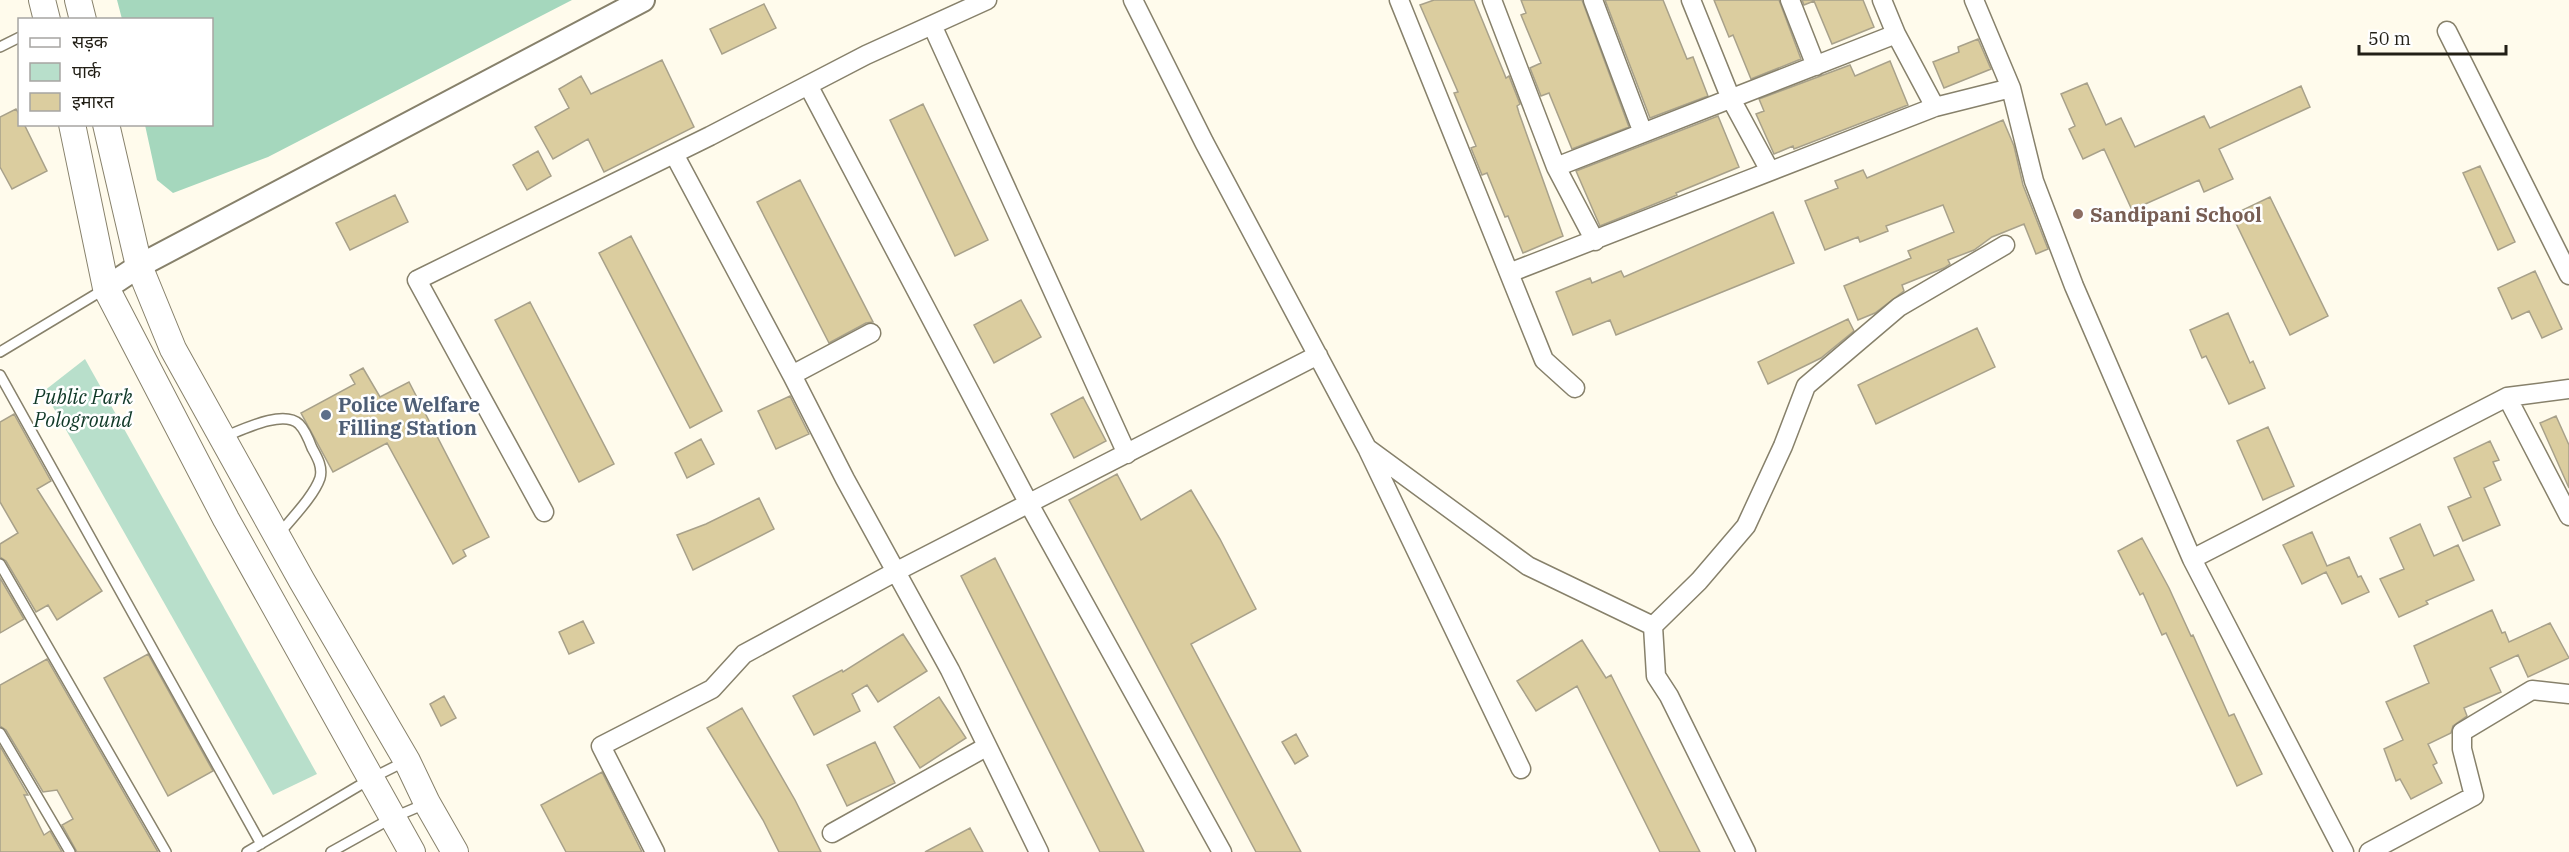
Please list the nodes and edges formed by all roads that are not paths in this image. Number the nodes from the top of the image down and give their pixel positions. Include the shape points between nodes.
1 (42, 0) edge
2 (78, 0) edge
3 (643, 0) edge
4 (987, 0) edge
5 (1133, 0) edge
6 (1399, 0) edge
7 (1492, 0) edge
8 (1593, 0) edge
9 (1690, 0) edge
10 (1790, 0) edge
11 (1882, 0) edge
12 (1974, 0) edge
13 (46, 18) edge
14 (82, 18) edge
15 (932, 25) junction
16 (2447, 31) dead end
17 (1896, 34) junction
18 (18, 39) edge
19 (0, 47) edge
20 (1816, 66) junction
21 (808, 85) junction
22 (2011, 88) junction
23 (1731, 99) junction
24 (1935, 107) junction
25 (72, 126) edge
26 (106, 126) edge
27 (1643, 133) junction
28 (674, 154) junction
29 (1556, 167) junction
30 (1770, 171) junction
31 (1595, 241) junction
32 (2005, 245) dead end
33 (139, 266) junction
34 (1509, 273) junction
35 (2569, 275) edge
36 (106, 288) junction
37 (872, 333) dead end
38 (0, 352) edge
39 (1318, 355) junction
40 (0, 375) edge
41 (792, 375) junction
42 (1575, 388) dead end
43 (2569, 389) edge
44 (2507, 397) junction
45 (222, 438) junction
46 (1367, 448) junction
47 (1127, 454) junction
48 (1029, 504) junction
49 (544, 512) dead end
50 (2569, 516) edge
51 (277, 536) junction
52 (2192, 559) junction
53 (0, 564) edge
54 (896, 572) junction
55 (1653, 626) junction
56 (2569, 694) edge
57 (0, 733) edge
58 (986, 747) junction
59 (407, 761) junction
60 (1521, 769) dead end
61 (372, 778) junction
62 (427, 803) junction
63 (392, 818) junction
64 (832, 833) dead end
65 (261, 844) junction
66 (70, 852) edge
67 (166, 852) edge
68 (247, 852) edge
69 (332, 852) edge
70 (412, 852) edge
71 (455, 852) edge
72 (655, 852) edge
73 (1039, 852) edge
74 (1222, 852) edge
75 (1746, 852) edge
76 (2344, 852) edge
77 (2369, 852) edge

1 - 13 main road
2 - 14 main road
3 - 33 street
4 - 15 street
5 - 39 street
6 - 34 street
7 - 29 street
8 - 27 street
9 - 23 street
10 - 20 street
11 - 17 street
12 - 22 street
15 - 21 street
15 - 47 street
16 - 35 street
17 - 20 street
17 - 24 street
18 - 19 lane
20 - 23 street
21 - 28 street
21 - 48 street
22 - 24 street
22 - 52 street via 2034,181 2074,286
23 - 27 street
23 - 30 street
24 - 30 street
25 - 36 main road
26 - 33 main road
27 - 29 street
28 - 41 street
28 - 49 street via 417,280
29 - 31 street
30 - 31 street
31 - 34 street
32 - 55 street via 1899,307 1806,386 1746,526 1699,581
33 - 36 street
33 - 45 main road via 173,349
34 - 42 street via 1544,360
36 - 38 lane
36 - 61 main road via 226,519
37 - 41 street
39 - 46 street
39 - 47 street
40 - 65 lane
41 - 54 street
43 - 44 street
44 - 50 street
44 - 52 street
45 - 51 main road
45 - 51 lane via 283,418 293,420 305,432 321,469 320,478
46 - 55 street via 1528,566
46 - 60 street
47 - 48 street
48 - 54 street
48 - 74 street
51 - 59 main road
52 - 76 street
53 - 67 lane
54 - 58 street via 950,670
54 - 72 street via 744,654 712,689 601,746
55 - 75 street via 1656,676
56 - 77 street via 2532,690 2462,732 2474,796
57 - 66 lane
58 - 64 street
58 - 73 street
59 - 61 lane
59 - 62 main road
61 - 63 main road
61 - 65 lane
62 - 63 lane
62 - 71 main road
63 - 69 lane
63 - 70 main road
65 - 68 lane

